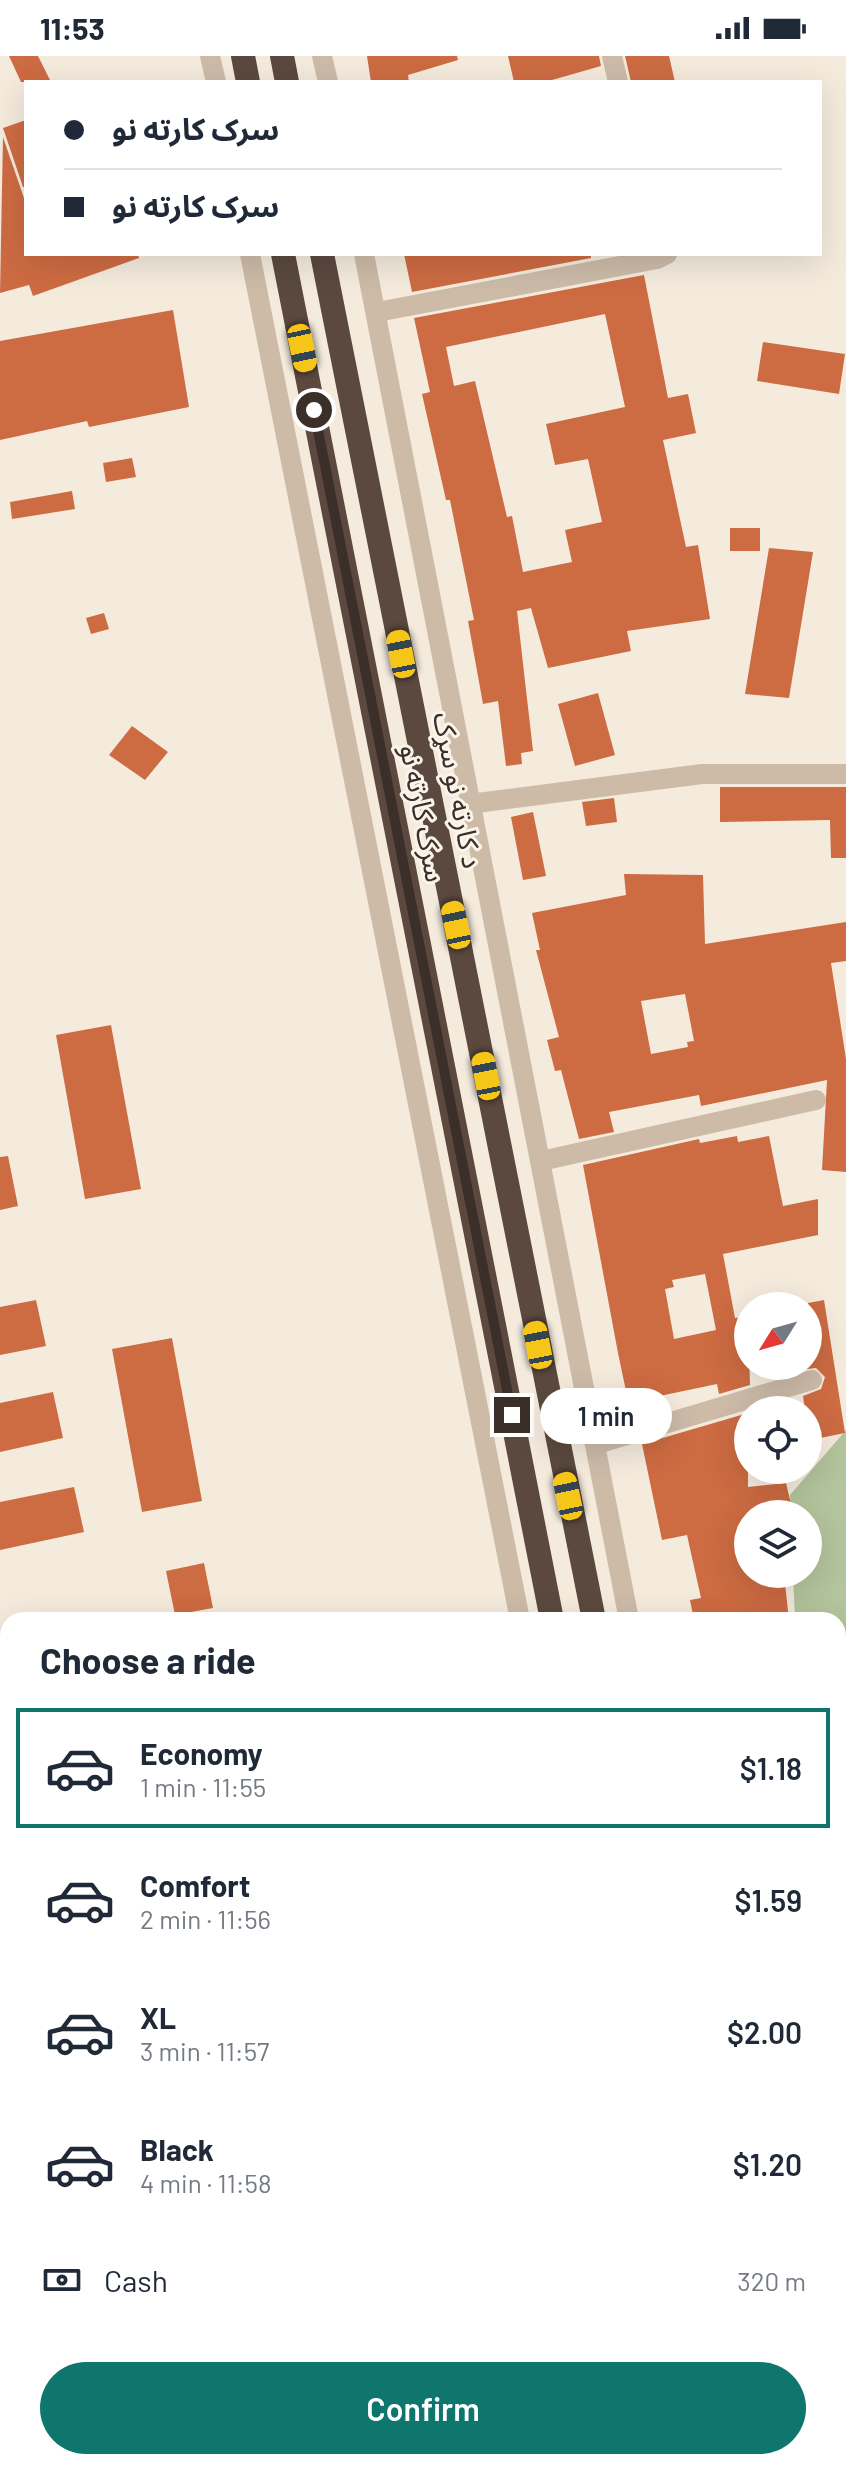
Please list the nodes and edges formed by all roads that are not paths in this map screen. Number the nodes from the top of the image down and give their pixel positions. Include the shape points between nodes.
1 (210, 56) edge
2 (243, 56) edge
3 (282, 56) edge
4 (322, 56) edge
5 (612, 56) edge
6 (216, 80) edge
7 (248, 80) edge
8 (287, 80) edge
9 (328, 80) edge
10 (618, 80) edge
11 (250, 256) edge
12 (283, 256) edge
13 (322, 256) edge
14 (364, 256) edge
15 (660, 256) edge
16 (377, 312) junction
17 (382, 557) junction
18 (346, 567) junction
19 (846, 774) edge
20 (469, 804) junction
21 (816, 1100) dead end
22 (541, 1161) junction
23 (812, 1380) dead end
24 (597, 1444) junction
25 (518, 1612) edge
26 (550, 1612) edge
27 (592, 1612) edge
28 (628, 1612) edge

1 - 6 street
2 - 7 highway
3 - 8 highway
4 - 9 street
5 - 10 street
11 - 25 street
12 - 18 highway, سرک کارته نو
13 - 17 highway, د کارته نو سړک
14 - 16 street
15 - 16 street
16 - 20 street
17 - 18 highway
17 - 27 highway, د کارته نو سړک
18 - 26 highway, سرک کارته نو
19 - 20 street via 702,774
20 - 22 street
21 - 22 street
22 - 24 street
23 - 24 street
24 - 28 street

